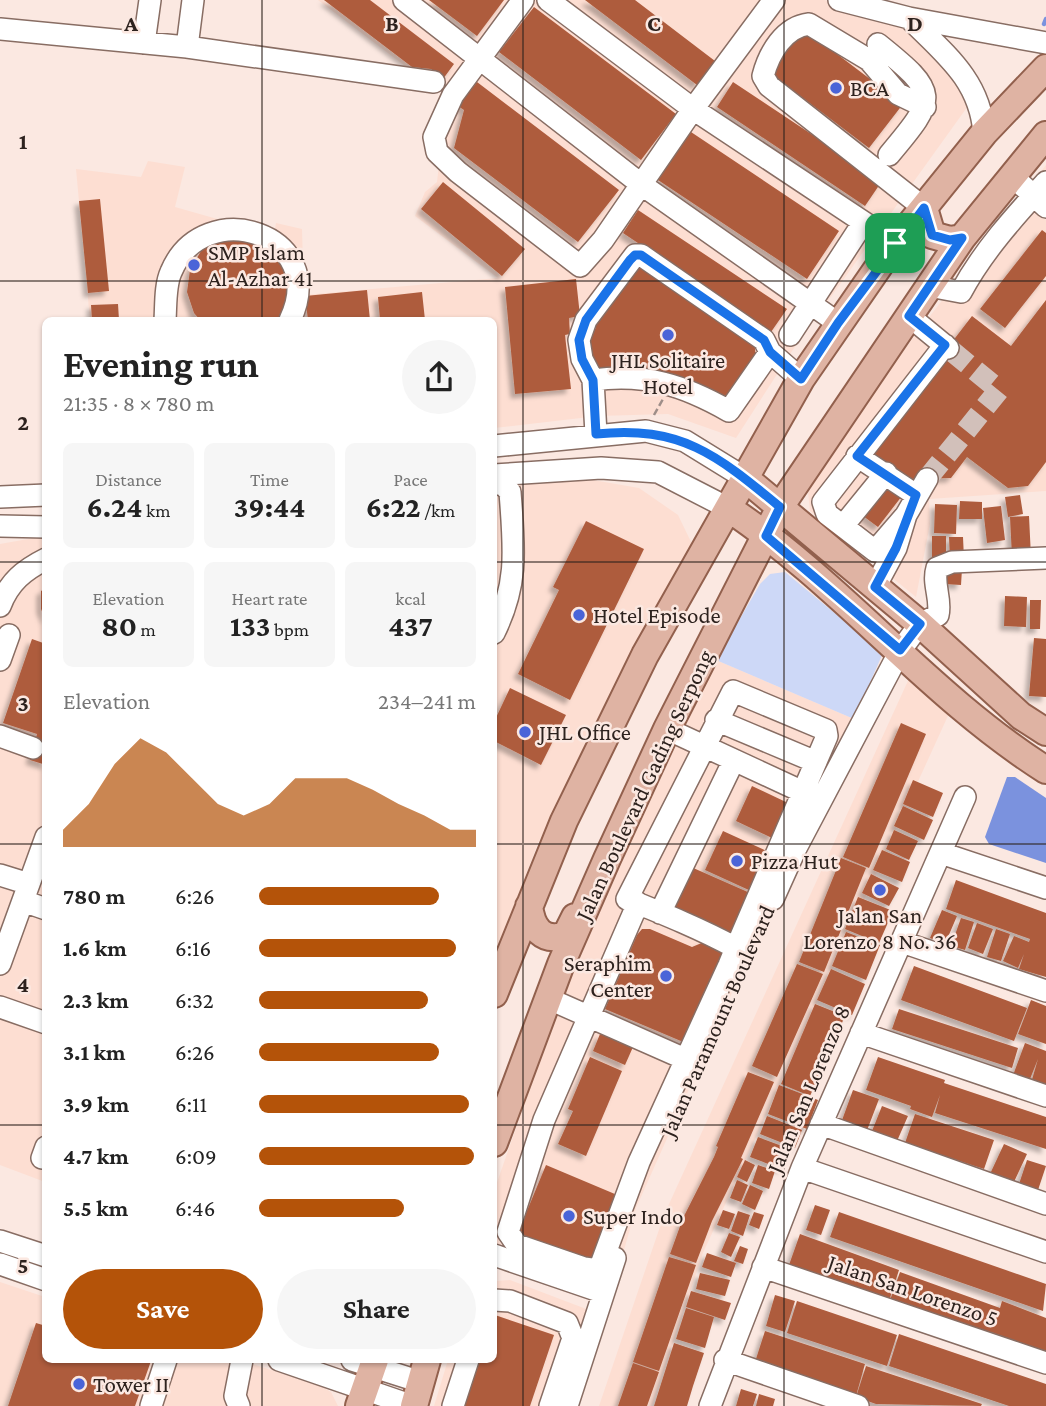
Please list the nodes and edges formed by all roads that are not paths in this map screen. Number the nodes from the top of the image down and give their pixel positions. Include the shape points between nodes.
1 (150, 0) edge
2 (193, 0) edge
3 (404, 0) edge
4 (523, 0) edge
5 (548, 0) edge
6 (774, 0) edge
7 (839, 0) edge
8 (902, 16) junction
9 (0, 29) edge
10 (144, 43) junction
11 (1046, 43) edge
12 (187, 47) junction
13 (873, 52) junction
14 (478, 59) junction
15 (1046, 68) edge
16 (434, 82) dead end
17 (693, 108) junction
18 (984, 133) junction
19 (1046, 135) edge
20 (889, 155) dead end
21 (1012, 176) junction
22 (642, 186) junction
23 (1041, 195) edge
24 (924, 208) junction
25 (863, 223) junction
26 (962, 238) junction
27 (895, 243) junction
28 (929, 286) junction
29 (811, 304) junction
30 (909, 316) junction
31 (165, 317) edge
32 (291, 317) edge
33 (838, 323) junction
34 (790, 334) dead end
35 (770, 352) junction
36 (801, 379) junction
37 (593, 380) junction
38 (596, 434) junction
39 (497, 446) edge
40 (857, 456) junction
41 (886, 473) junction
42 (497, 475) edge
43 (739, 475) junction
44 (497, 484) edge
45 (42, 495) edge
46 (0, 497) edge
47 (721, 505) junction
48 (780, 507) junction
49 (906, 515) junction
50 (0, 526) edge
51 (844, 526) junction
52 (42, 527) edge
53 (766, 536) junction
54 (1046, 558) edge
55 (42, 561) edge
56 (875, 587) junction
57 (0, 606) edge
58 (920, 624) junction
59 (497, 626) edge
60 (9, 635) dead end
61 (900, 650) junction
62 (0, 660) edge
63 (716, 720) junction
64 (667, 729) junction
65 (1046, 732) edge
66 (0, 736) edge
67 (704, 746) junction
68 (33, 748) dead end
69 (734, 760) junction
70 (816, 762) junction
71 (1046, 769) edge
72 (803, 792) junction
73 (965, 797) dead end
74 (670, 814) junction
75 (701, 828) junction
76 (42, 848) edge
77 (941, 853) junction
78 (607, 859) junction
79 (0, 875) edge
80 (1046, 888) edge
81 (26, 893) junction
82 (638, 903) junction
83 (42, 906) edge
84 (529, 906) junction
85 (660, 913) junction
86 (902, 942) junction
87 (736, 948) junction
88 (0, 964) edge
89 (561, 964) junction
90 (497, 986) edge
91 (1046, 991) edge
92 (547, 998) junction
93 (497, 1002) edge
94 (0, 1007) edge
95 (587, 1015) junction
96 (42, 1022) edge
97 (861, 1033) junction
98 (685, 1059) junction
99 (1046, 1096) edge
100 (821, 1124) junction
101 (497, 1135) edge
102 (802, 1168) junction
103 (1046, 1204) edge
104 (0, 1241) edge
105 (1046, 1252) edge
106 (42, 1255) edge
107 (497, 1256) edge
108 (0, 1264) edge
109 (763, 1267) junction
110 (42, 1279) edge
111 (602, 1292) junction
112 (497, 1300) edge
113 (725, 1360) junction
114 (165, 1363) edge
115 (241, 1363) edge
116 (295, 1363) edge
117 (467, 1363) edge
118 (1046, 1363) edge
119 (365, 1376) edge
120 (419, 1388) edge
121 (231, 1403) edge
122 (151, 1406) edge
123 (453, 1406) edge
124 (550, 1406) edge
125 (567, 1406) edge
126 (710, 1406) edge
127 (858, 1406) edge

1 - 10 street
2 - 12 street
3 - 14 street
4 - 14 street
5 - 17 street
6 - 17 street
7 - 8 street
8 - 11 street
8 - 13 street
8 - 18 street via 970,84 982,109
9 - 10 street
10 - 12 street
12 - 16 street
13 - 20 street via 915,77 924,91 925,107
13 - 24 street via 802,25 780,41 763,76 769,86
14 - 22 street
14 - 22 street via 453,95 435,137 437,152 468,180 580,266
15 - 18 main road
17 - 22 street
17 - 25 street
18 - 24 main road
19 - 21 main road, Jalan Boulevard Gading Serpong
21 - 23 street
21 - 26 main road, Jalan Boulevard Gading Serpong
22 - 29 street
23 - 28 street via 980,262 961,292
24 - 26 main road via 932,235
24 - 27 main road
25 - 27 street
25 - 29 street
26 - 28 main road, Jalan Boulevard Gading Serpong
27 - 33 main road
28 - 30 main road, Jalan Boulevard Gading Serpong
29 - 33 street
29 - 34 street
30 - 40 street via 946,346
30 - 48 main road, Jalan Boulevard Gading Serpong
31 - 32 street via 170,275 178,258 194,240 232,230 257,232 279,243 293,262 299,278
33 - 36 main road
35 - 36 street
35 - 37 street via 729,411 671,384 633,378
35 - 37 street via 764,340 635,255 586,320 579,340
36 - 43 main road
37 - 38 street
38 - 39 street
38 - 43 street via 646,431 685,441
40 - 41 street
40 - 51 street via 823,502 827,514
41 - 49 street via 922,487
41 - 51 street
42 - 47 street via 628,468 658,472
43 - 47 main road
43 - 48 main road
44 - 59 street via 510,492 515,560 508,602
45 - 46 street
47 - 53 main road
47 - 84 main road via 564,821
48 - 53 main road, Jalan Boulevard Gading Serpong
48 - 56 main road
49 - 51 street via 875,551
49 - 56 street via 896,548
50 - 52 street
53 - 61 main road
53 - 64 main road, Jalan Boulevard Gading Serpong
54 - 58 street, Jalan Paramount Boulevard via 952,562 937,568 938,615
55 - 57 street via 13,581
56 - 58 main road
58 - 61 street, Jalan Paramount Boulevard
58 - 65 main road via 1021,716
60 - 62 street
61 - 71 main road via 965,713
61 - 111 street, Jalan Paramount Boulevard via 796,848 662,1141
63 - 67 street
63 - 70 street
63 - 70 street via 729,694 735,692 826,730
64 - 67 street
64 - 78 main road, Jalan Boulevard Gading Serpong
66 - 68 street
67 - 69 street
67 - 74 street
69 - 72 street
69 - 75 street
70 - 72 street
72 - 87 street
73 - 77 street, Jalan San Lorenzo 8
74 - 75 street
74 - 82 street via 627,899
75 - 85 street
76 - 81 street
77 - 80 street
77 - 86 street, Jalan San Lorenzo 8
78 - 84 main road via 596,865 566,935 540,934
78 - 89 main road, Jalan Boulevard Gading Serpong
79 - 81 street
81 - 83 street
81 - 88 street
82 - 85 street
82 - 95 street
84 - 90 main road
85 - 87 street
86 - 91 street
86 - 97 street, Jalan San Lorenzo 8
87 - 98 street
89 - 92 main road, Jalan Boulevard Gading Serpong
89 - 93 main road via 548,942 527,942 519,949
92 - 95 street
92 - 101 main road, Jalan Boulevard Gading Serpong
94 - 96 street
95 - 98 street
95 - 98 street via 544,1120 508,1232 516,1245 598,1270
97 - 99 street
97 - 100 street, Jalan San Lorenzo 8
100 - 102 street, Jalan San Lorenzo 8
100 - 103 street
102 - 105 street
102 - 109 street, Jalan San Lorenzo 8
104 - 106 street
107 - 111 street
108 - 110 street
109 - 113 street, Jalan San Lorenzo 8
109 - 118 street, Jalan San Lorenzo 5
111 - 125 street, Jalan Paramount Boulevard
112 - 124 street via 510,1300 567,1323 572,1331
113 - 126 street, Jalan San Lorenzo 8
113 - 127 street
114 - 122 street
115 - 121 street
116 - 119 street
117 - 123 street
119 - 120 street

